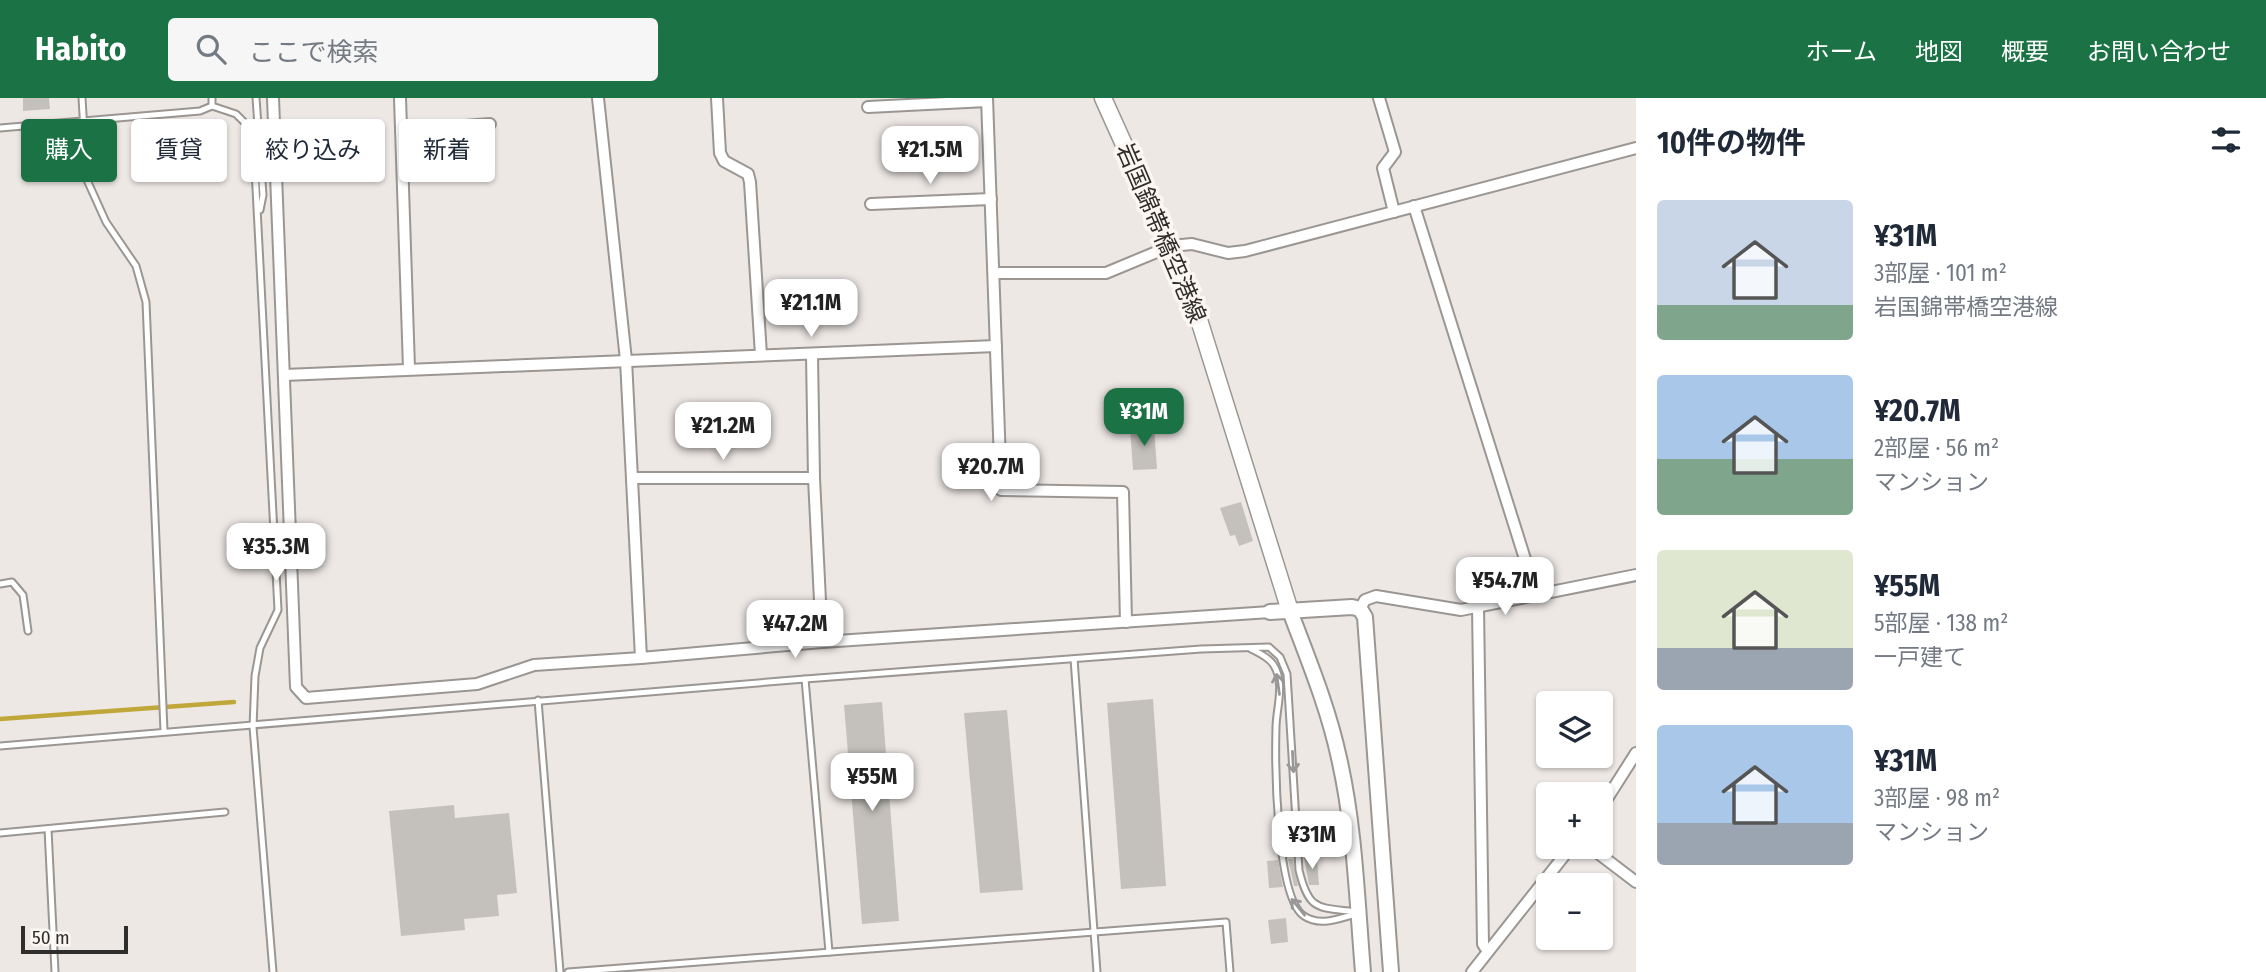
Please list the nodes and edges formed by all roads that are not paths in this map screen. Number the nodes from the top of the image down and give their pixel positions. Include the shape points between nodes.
1 (82, 98) edge
2 (212, 98) edge
3 (256, 98) edge
4 (273, 98) edge
5 (400, 98) edge
6 (598, 98) edge
7 (717, 98) edge
8 (1103, 98) edge
9 (1380, 98) edge
10 (987, 100) edge
11 (212, 106) junction
12 (868, 107) dead end
13 (84, 119) edge
14 (116, 119) edge
15 (401, 119) edge
16 (21, 126) edge
17 (0, 128) edge
18 (1636, 148) edge
19 (88, 182) edge
20 (403, 182) edge
21 (991, 199) junction
22 (871, 204) dead end
23 (1414, 206) junction
24 (1394, 212) junction
25 (259, 217) junction
26 (1171, 246) junction
27 (994, 273) junction
28 (996, 346) junction
29 (761, 355) junction
30 (812, 355) junction
31 (626, 360) junction
32 (409, 368) junction
33 (284, 375) junction
34 (632, 478) junction
35 (814, 478) junction
36 (1636, 575) edge
37 (0, 584) edge
38 (1536, 594) junction
39 (1478, 607) junction
40 (1360, 609) junction
41 (1290, 611) junction
42 (1270, 612) joint
43 (1126, 622) junction
44 (28, 631) dead end
45 (822, 642) junction
46 (1249, 648) junction
47 (641, 658) junction
48 (1074, 659) junction
49 (805, 679) junction
50 (538, 700) junction
51 (253, 727) junction
52 (164, 731) junction
53 (0, 746) edge
54 (1636, 753) edge
55 (1613, 789) edge
56 (225, 812) dead end
57 (48, 829) junction
58 (0, 834) edge
59 (1561, 859) edge
60 (1605, 859) edge
61 (1636, 883) edge
62 (1359, 913) junction
63 (1094, 933) junction
64 (1360, 936) junction
65 (1487, 950) junction
66 (829, 952) junction
67 (55, 972) edge
68 (273, 972) edge
69 (560, 972) edge
70 (568, 972) edge
71 (1097, 972) edge
72 (1230, 972) edge
73 (1358, 972) edge
74 (1363, 972) edge
75 (1391, 972) edge
76 (1472, 972) edge

1 - 13 lane
2 - 11 lane
3 - 25 lane via 263,195
4 - 33 street
5 - 15 street
6 - 31 street
7 - 29 street via 720,153 724,161 748,174 750,182
8 - 26 main road, 岩国錦帯橋空港線
9 - 24 street via 1395,152 1383,168
10 - 12 street
10 - 21 street
11 - 14 lane
11 - 25 lane via 236,114 253,131
16 - 17 lane
18 - 23 street
19 - 52 lane via 106,222 136,266 146,302
20 - 32 street
21 - 22 street
21 - 27 street
23 - 24 street
23 - 38 street
24 - 26 street via 1245,251
25 - 51 lane via 278,610 260,648
26 - 27 street via 1106,273
26 - 41 main road, 岩国錦帯橋空港線 via 1190,291
27 - 28 street
28 - 30 street
28 - 43 street via 1001,490 1123,492
29 - 30 street
29 - 31 street
30 - 35 street
31 - 32 street
31 - 34 street
32 - 33 street
33 - 47 street via 296,688 306,698 477,684 534,665
34 - 35 street
34 - 47 street
35 - 45 street
36 - 38 street
37 - 44 lane via 12,582 23,596
38 - 39 street
39 - 40 street via 1443,608 1376,596 1365,600
39 - 65 street via 1483,944
40 - 41 street
40 - 75 street via 1365,617
41 - 42 street
41 - 62 street via 1328,713 1340,760
42 - 43 street
43 - 45 street
45 - 47 street
46 - 48 lane
46 -> 62 lane via 1269,647 1280,657 1287,674 1299,870 1305,896 1322,910
62 -> 46 lane via 1323,922 1304,916 1289,896 1283,870 1275,726 1279,679 1273,664
48 - 49 lane
48 - 63 lane
49 - 50 lane
49 - 66 lane
50 - 51 lane
50 - 69 lane
51 - 52 lane
51 - 68 lane
52 - 53 lane
54 - 55 street
56 - 57 lane
57 - 58 lane
57 - 67 lane
59 - 65 street
60 - 61 street
62 - 64 street
63 - 66 lane
63 - 71 lane
63 - 72 lane via 1226,922
64 - 73 street
64 - 74 street
65 - 76 street
66 - 70 lane

